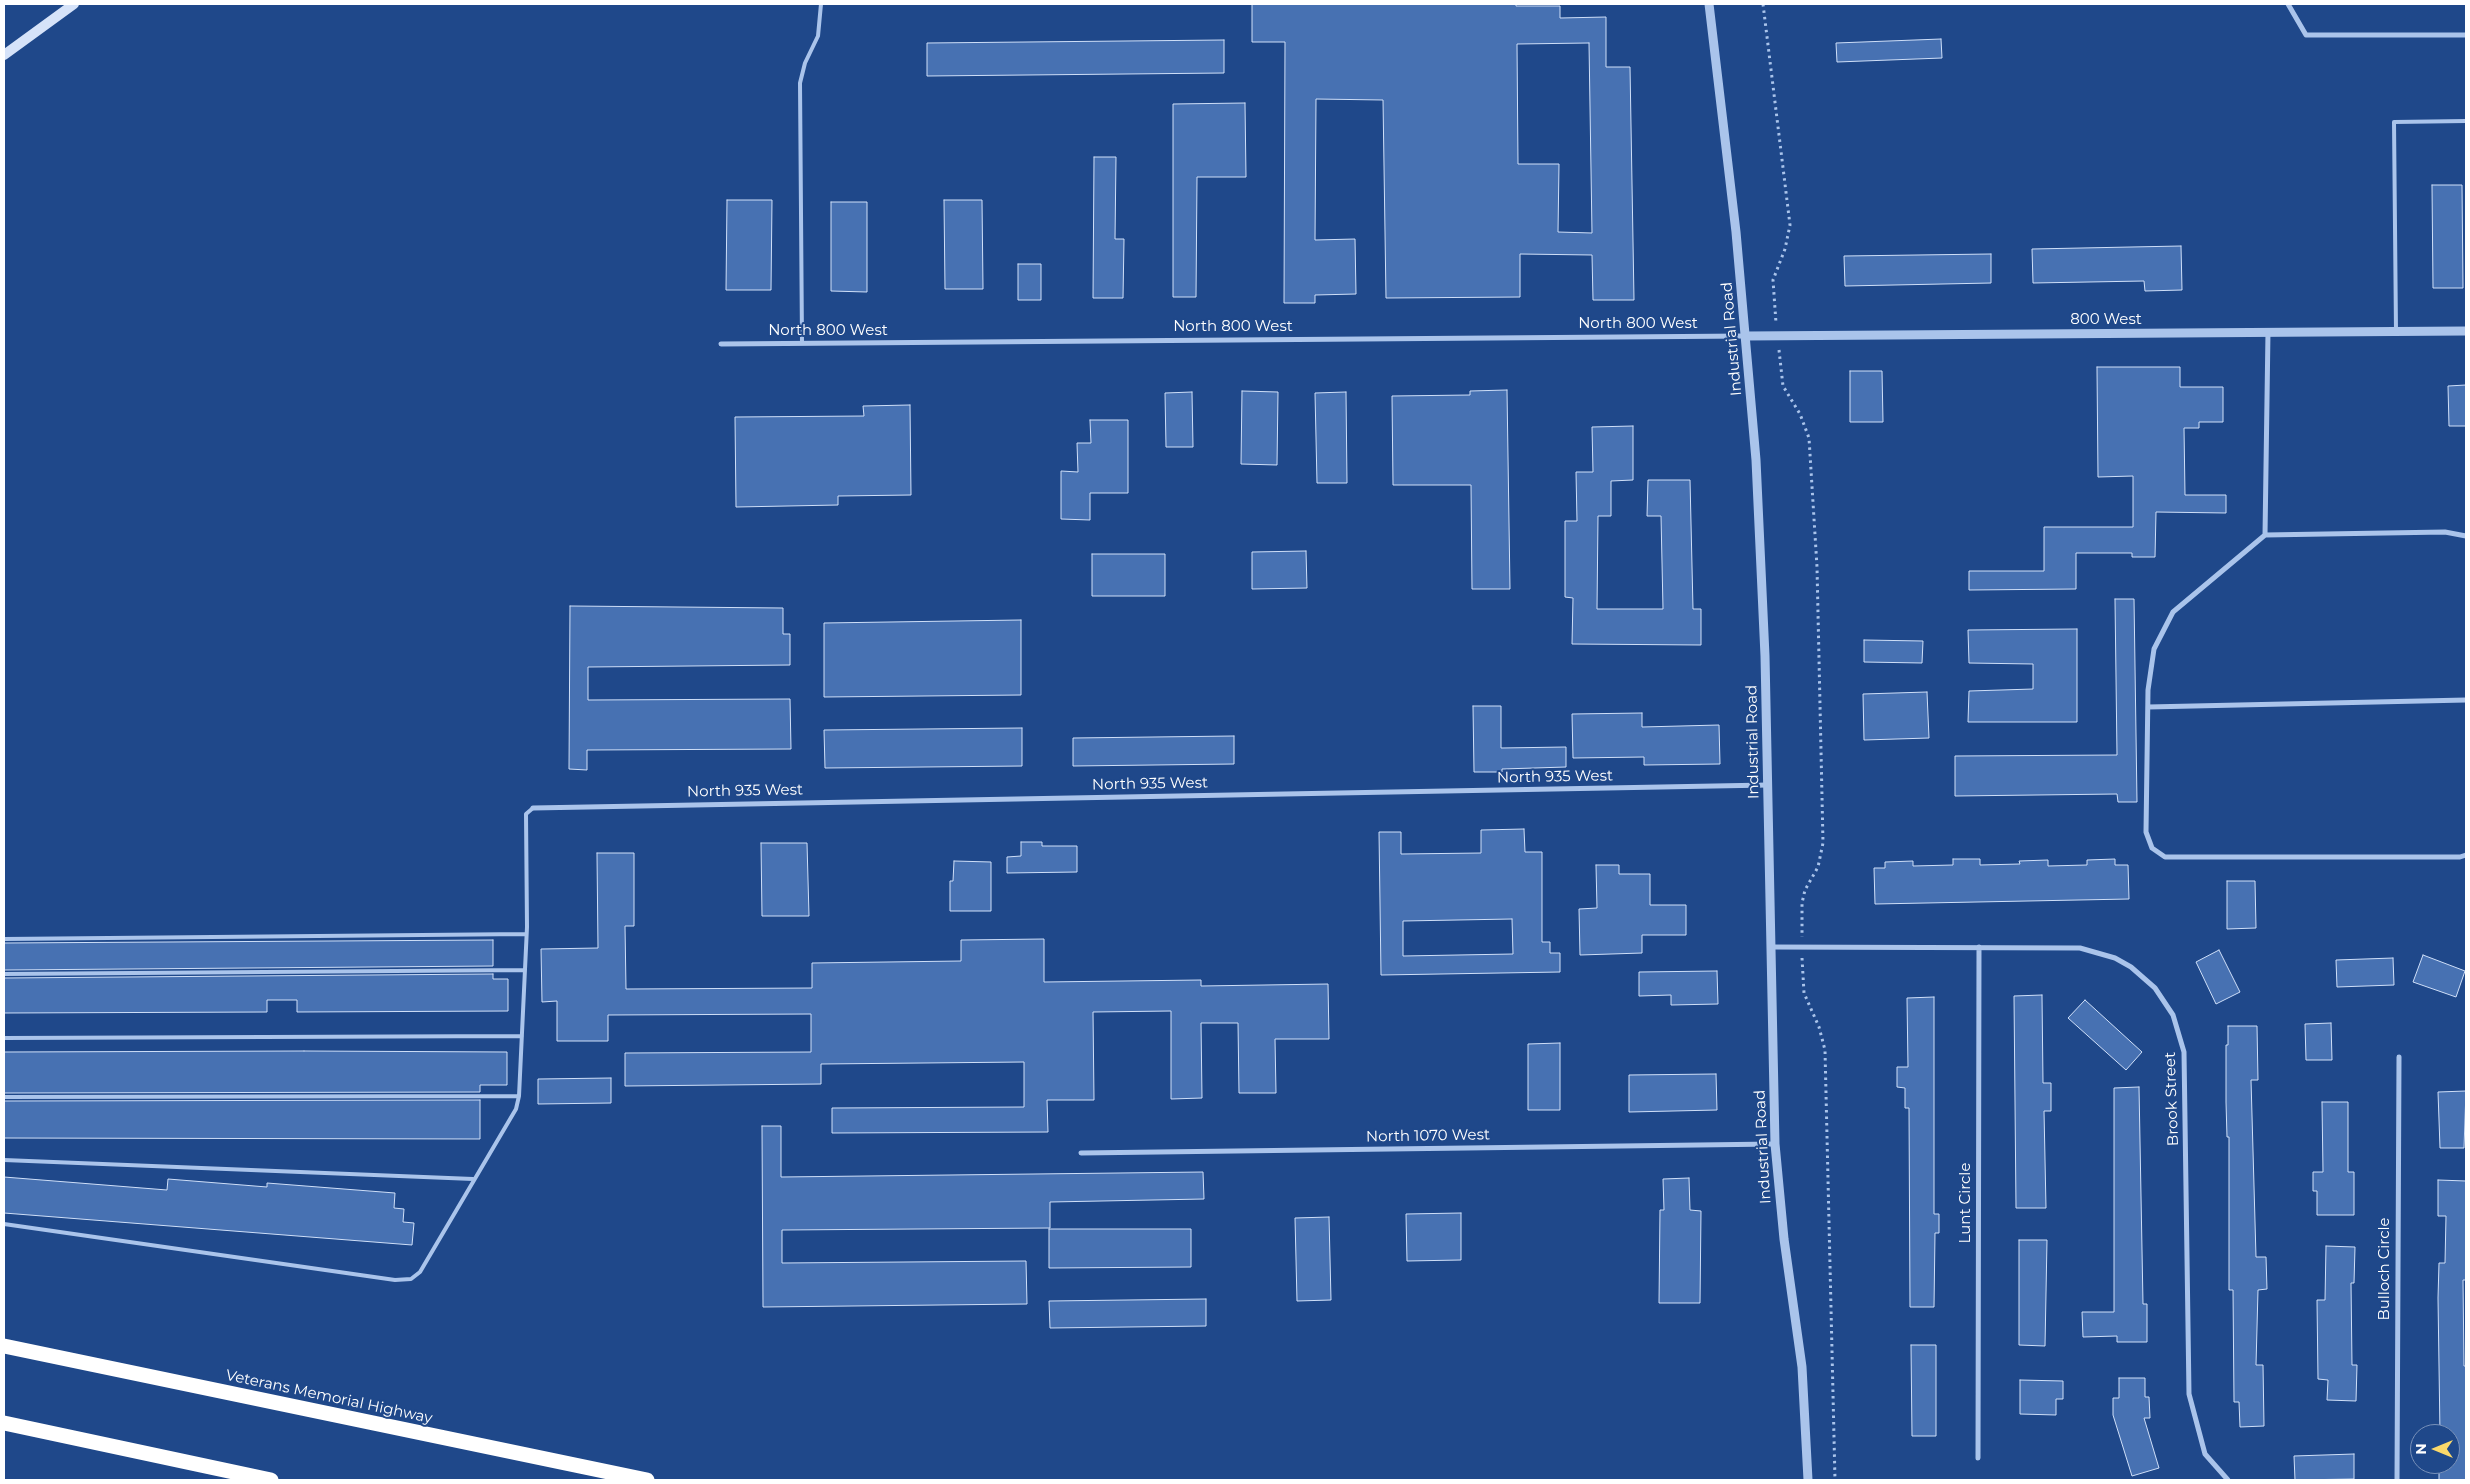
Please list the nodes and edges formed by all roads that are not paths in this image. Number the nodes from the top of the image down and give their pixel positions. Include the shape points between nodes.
1 (74, 4) edge
2 (821, 4) edge
3 (1709, 4) edge
4 (2288, 4) edge
5 (2466, 35) edge
6 (4, 54) edge
7 (2466, 121) edge
8 (2466, 331) edge
9 (2268, 332) junction
10 (2396, 332) junction
11 (1746, 336) junction
12 (802, 343) junction
13 (721, 344) dead end
14 (2265, 535) junction
15 (2466, 536) edge
16 (2466, 700) edge
17 (2148, 708) junction
18 (1768, 785) junction
19 (533, 808) joint
20 (2466, 855) edge
21 (526, 934) junction
22 (4, 939) edge
23 (1771, 947) junction
24 (1978, 947) junction
25 (525, 970) junction
26 (4, 974) edge
27 (522, 1036) junction
28 (4, 1038) edge
29 (2399, 1057) dead end
30 (519, 1096) junction
31 (4, 1097) edge
32 (1775, 1144) junction
33 (1081, 1153) dead end
34 (4, 1160) edge
35 (473, 1179) junction
36 (4, 1224) edge
37 (4, 1346) edge
38 (4, 1423) edge
39 (1978, 1458) dead end
40 (271, 1480) edge
41 (647, 1480) edge
42 (1808, 1480) edge
43 (2228, 1480) edge
44 (2397, 1480) edge

1 - 6 main road
2 - 12 lane via 818,36 800,83
3 - 11 street, Industrial Road
4 - 5 street via 2306,35
7 - 10 lane via 2394,122
8 - 10 street, 800 West
9 - 10 street, 800 West
9 - 11 street, 800 West
9 - 14 street
11 - 12 street, North 800 West
11 - 18 street, Industrial Road via 1762,558
12 - 13 street, North 800 West
14 - 15 street via 2445,532
14 - 17 street via 2173,612 2154,649
16 - 17 street
17 - 20 street via 2146,832 2152,848 2165,857
18 - 19 street, North 935 West
18 - 23 street, Industrial Road
19 - 21 lane via 526,814
21 - 22 lane
21 - 25 lane
23 - 24 street, Brook Street
23 - 32 street, Industrial Road
24 - 39 street, Lunt Circle
24 - 43 street, Brook Street via 2062,947 2098,951 2131,966 2155,988 2173,1015 2180,1033 2186,1072 2189,1394 2205,1454
25 - 26 lane
25 - 27 lane
27 - 28 lane
27 - 30 lane
29 - 44 street, Bulloch Circle
30 - 31 lane
30 - 35 lane via 516,1109
32 - 33 street, North 1070 West
32 - 42 street, Industrial Road via 1802,1367
34 - 35 lane
35 - 36 lane via 420,1272 411,1279 395,1280
37 - 41 highway, Veterans Memorial Highway
38 - 40 highway

